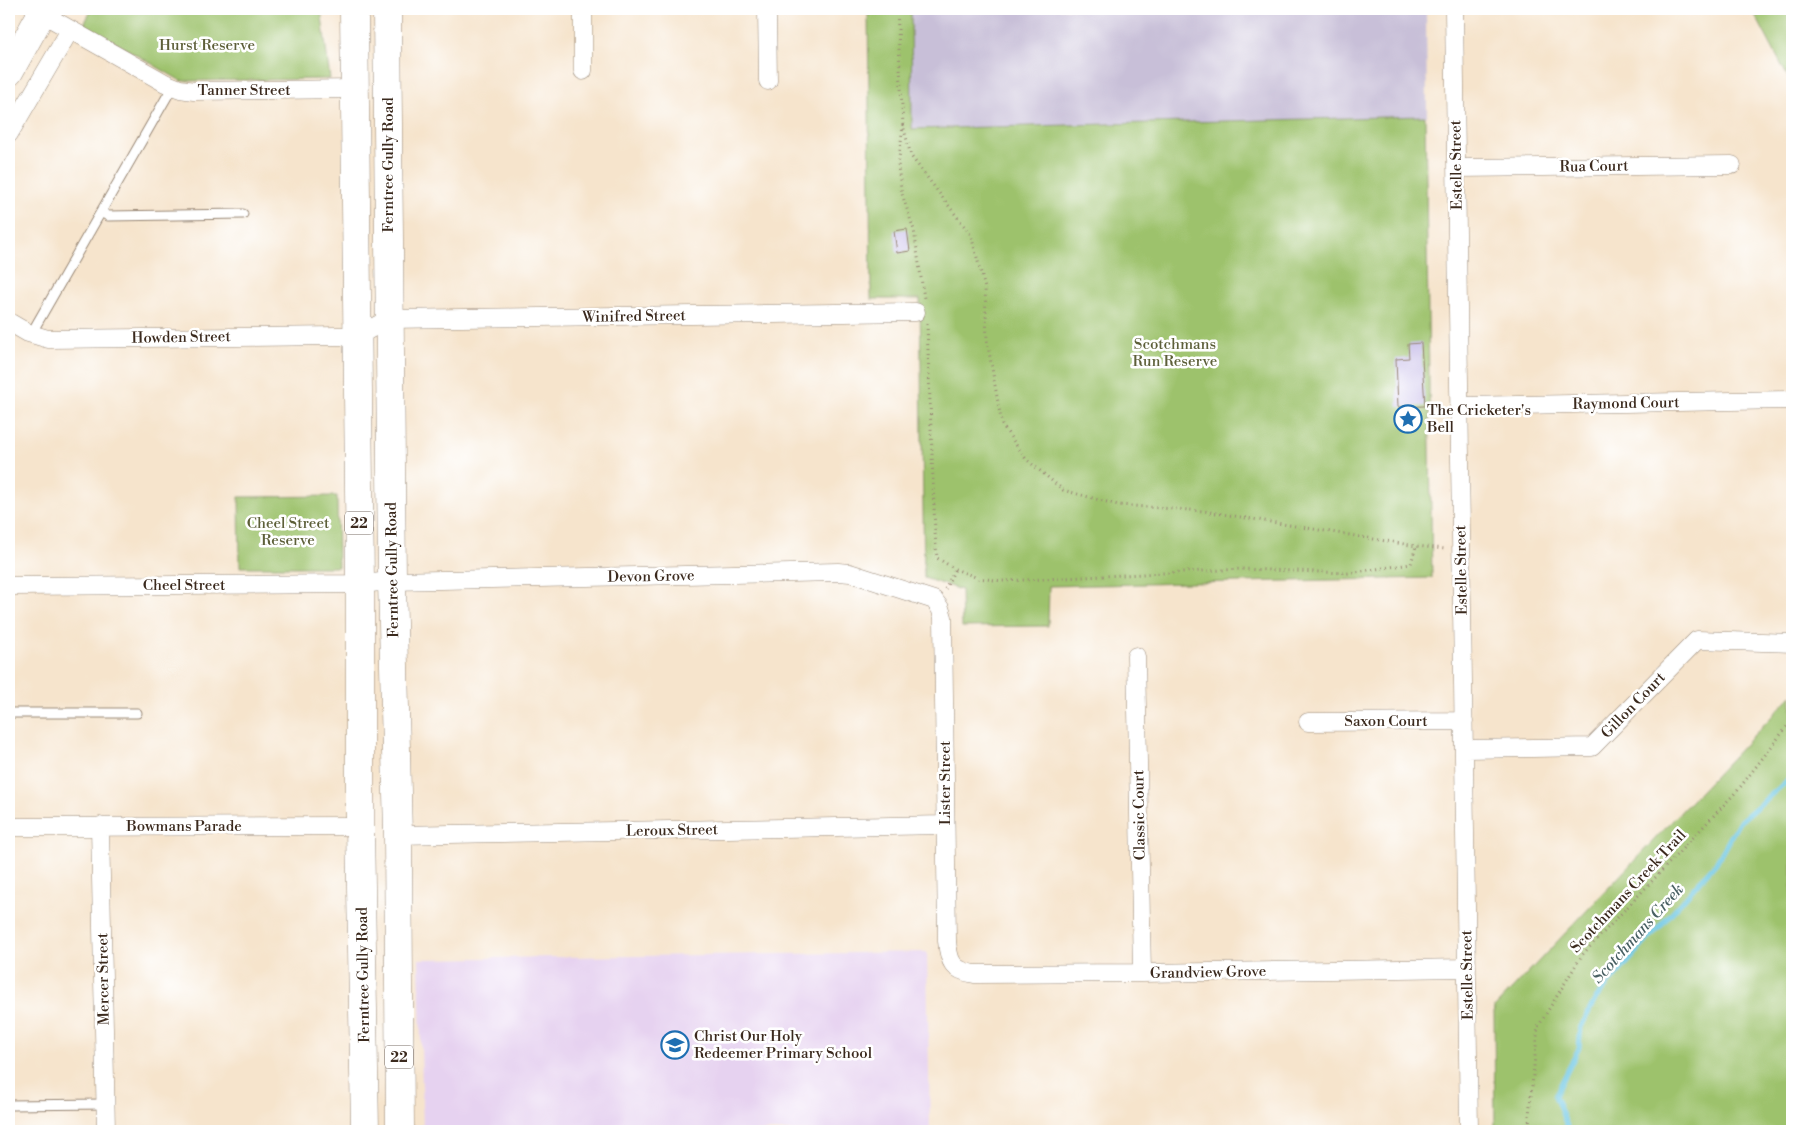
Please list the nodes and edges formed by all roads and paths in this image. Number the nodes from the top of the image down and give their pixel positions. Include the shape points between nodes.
1 (354, 9) edge
2 (387, 9) edge
3 (583, 9) edge
4 (766, 9) edge
5 (897, 9) edge
6 (1454, 9) edge
7 (1790, 9) edge
8 (40, 10) edge
9 (1792, 12) edge
10 (70, 30) junction
11 (583, 71) dead end
12 (9, 72) edge
13 (768, 81) dead end
14 (173, 86) junction
15 (355, 89) junction
16 (903, 125) junction
17 (9, 134) edge
18 (1732, 165) dead end
19 (1456, 168) junction
20 (101, 212) junction
21 (243, 214) dead end
22 (922, 311) junction
23 (389, 320) junction
24 (9, 322) edge
25 (31, 334) junction
26 (357, 336) junction
27 (1792, 400) edge
28 (1459, 406) junction
29 (1416, 546) junction
30 (1461, 549) junction
31 (392, 580) junction
32 (360, 584) junction
33 (9, 586) edge
34 (937, 603) joint
35 (1792, 643) edge
36 (1136, 656) dead end
37 (9, 713) edge
38 (137, 713) dead end
39 (1792, 720) edge
40 (1464, 721) junction
41 (1308, 722) dead end
42 (1464, 749) junction
43 (945, 825) junction
44 (100, 826) junction
45 (360, 826) junction
46 (9, 827) edge
47 (398, 835) junction
48 (952, 963) joint
49 (1467, 968) junction
50 (1142, 973) junction
51 (105, 1104) junction
52 (9, 1105) edge
53 (106, 1131) edge
54 (365, 1131) edge
55 (400, 1131) edge
56 (1469, 1131) edge
57 (1530, 1131) edge

1 - 15 main road, Ferntree Gully Road / 22
2 - 23 main road, Ferntree Gully Road / 22
3 - 11 street
4 - 13 street
5 - 16 path
6 - 19 street, Estelle Street
7 - 9 path
8 - 10 street, Tanner Street
8 - 12 main road
10 - 14 street, Tanner Street
10 - 17 street
14 - 15 street, Tanner Street via 194,91
14 - 20 lane
15 - 26 main road, Ferntree Gully Road / 22
16 - 22 path via 898,167 902,194 914,230
16 - 29 path via 911,156 971,235 985,288 987,340 1002,425 1026,459 1063,490 1118,505 1204,511
18 - 19 street, Rua Court
19 - 28 street, Estelle Street
20 - 21 lane via 108,216
20 - 25 lane
22 - 23 street, Winifred Street
22 - 29 path via 937,558 955,570 978,578 1002,581 1241,569 1348,572 1411,564
23 - 26 street, Winifred Street
23 - 31 main road, Ferntree Gully Road / 22
24 - 25 street, Howden Street
25 - 26 street, Howden Street via 48,339
26 - 32 main road, Ferntree Gully Road / 22
27 - 28 street, Raymond Court
28 - 30 street, Estelle Street
29 - 30 path
30 - 40 street, Estelle Street
31 - 32 street, Devon Grove
31 - 34 street, Devon Grove via 838,572 928,597
31 - 47 main road, Ferntree Gully Road / 22
32 - 33 street, Cheel Street
32 - 45 main road, Ferntree Gully Road / 22
34 - 43 street, Lister Street via 944,630
35 - 42 street, Gillon Court via 1697,640 1592,747
36 - 50 street, Classic Court
37 - 38 lane
39 - 57 path, Scotchmans Creek Trail via 1738,790 1582,955 1538,1028
40 - 41 street, Saxon Court
40 - 42 street, Estelle Street
42 - 49 street, Estelle Street
43 - 47 street, Leroux Street
43 - 48 street, Lister Street via 947,941
44 - 45 street, Bowmans Parade
44 - 46 street, Bowmans Parade
44 - 51 street, Mercer Street
45 - 54 main road, Ferntree Gully Road / 22
47 - 55 main road, Ferntree Gully Road / 22
48 - 50 street, Grandview Grove via 974,974
49 - 50 street, Grandview Grove
49 - 56 street, Estelle Street
51 - 52 lane
51 - 53 street, Mercer Street

